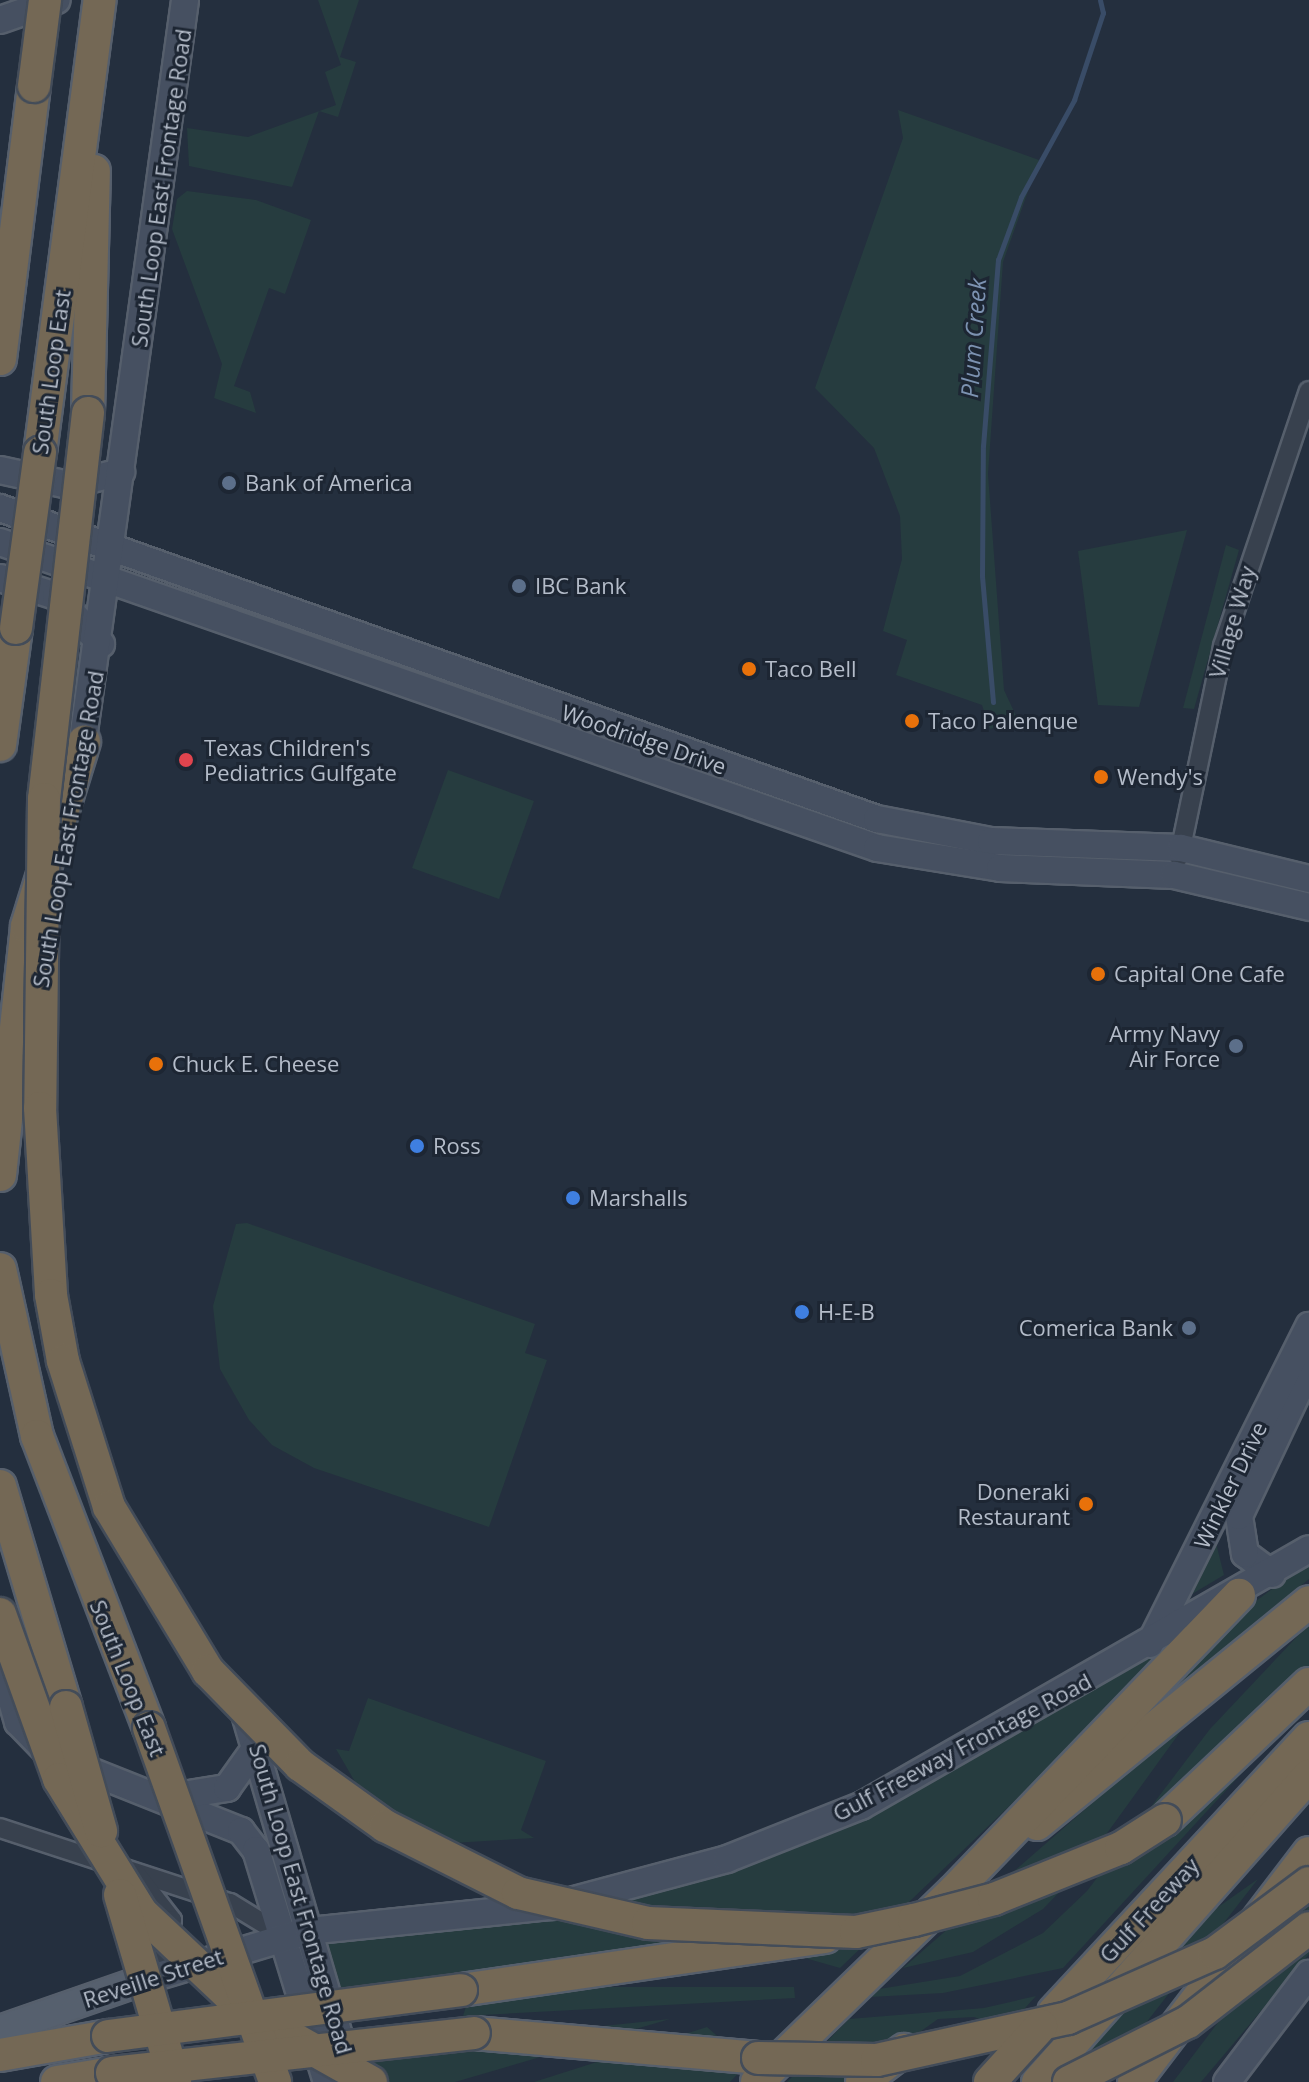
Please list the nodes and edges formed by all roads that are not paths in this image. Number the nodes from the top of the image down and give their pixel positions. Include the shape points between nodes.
1 (45, 0) edge
2 (57, 0) edge
3 (100, 0) edge
4 (185, 0) edge
5 (0, 20) edge
6 (93, 60) junction
7 (0, 359) edge
8 (1309, 391) edge
9 (0, 470) edge
10 (121, 472) junction
11 (0, 508) edge
12 (0, 542) edge
13 (114, 551) junction
14 (0, 578) edge
15 (110, 583) junction
16 (101, 644) junction
17 (84, 742) junction
18 (0, 745) edge
19 (801, 792) junction
20 (794, 821) junction
21 (1180, 854) junction
22 (1309, 879) edge
23 (1309, 907) edge
24 (0, 1175) edge
25 (0, 1269) edge
26 (1309, 1326) edge
27 (1309, 1368) edge
28 (0, 1486) edge
29 (1309, 1549) edge
30 (1272, 1574) junction
31 (1239, 1595) junction
32 (1297, 1612) edge
33 (0, 1614) edge
34 (1150, 1644) junction
35 (0, 1659) edge
36 (1309, 1684) edge
37 (1309, 1738) edge
38 (259, 1743) junction
39 (1309, 1776) edge
40 (167, 1797) junction
41 (0, 1828) edge
42 (1309, 1853) edge
43 (131, 1871) junction
44 (1309, 1883) edge
45 (954, 1891) junction
46 (1309, 1928) edge
47 (856, 1932) junction
48 (296, 1934) junction
49 (1309, 1974) edge
50 (138, 1983) junction
51 (0, 2030) edge
52 (0, 2055) edge
53 (1138, 2078) edge
54 (57, 2082) edge
55 (166, 2082) edge
56 (175, 2082) edge
57 (275, 2082) edge
58 (327, 2082) edge
59 (353, 2082) edge
60 (371, 2082) edge
61 (757, 2082) edge
62 (862, 2082) edge
63 (990, 2082) edge
64 (1036, 2082) edge
65 (1069, 2082) edge
66 (1227, 2082) edge

1 - 7 highway, bridge
2 - 5 main road
3 - 6 highway, South Loop East
4 - 10 main road, South Loop East Frontage Road
6 - 18 highway, South Loop East, bridge
6 - 47 highway, bridge via 95,309 44,799 40,1108 63,1361 109,1507 173,1622 216,1681 300,1765 385,1826 518,1893 596,1914 692,1927
8 - 21 street, Village Way via 1223,646
9 - 10 main road via 68,485
10 - 13 main road, South Loop East Frontage Road
11 - 13 main road, Woodridge Drive
12 - 15 main road, Woodridge Drive
13 - 15 main road, South Loop East Frontage Road
13 - 19 main road, Woodridge Drive
14 - 16 main road via 56,596
15 - 16 main road, South Loop East Frontage Road
15 - 20 main road, Woodridge Drive
16 - 17 main road, South Loop East Frontage Road
17 - 24 highway via 27,926
17 - 38 main road, South Loop East Frontage Road via 38,983 32,1120 42,1236 59,1318 104,1459 133,1524
19 - 20 main road
19 - 21 main road, Woodridge Drive via 877,819 991,841
20 - 23 main road, Woodridge Drive via 933,861 1174,875
21 - 22 main road, Woodridge Drive
25 - 57 highway, South Loop East, bridge via 37,1436 149,1728
26 - 34 main road, Winkler Drive
27 - 30 main road, Winkler Drive via 1239,1516 1245,1554
28 - 50 highway, bridge via 66,1707
29 - 30 main road, Gulf Freeway Frontage Road
30 - 31 main road, Gulf Freeway Frontage Road
31 - 34 main road, Gulf Freeway Frontage Road
31 - 45 highway
32 - 45 highway
33 - 60 highway, bridge via 59,1779 141,1912 248,2013
34 - 48 main road, Gulf Freeway Frontage Road via 861,1806 727,1859 552,1906
35 - 40 main road, South Loop East Frontage Road via 18,1722 50,1755
36 - 47 highway, bridge via 1165,1820 1121,1848 994,1899
37 - 63 highway, Gulf Freeway, bridge
38 - 40 main road via 227,1788 200,1798
38 - 48 main road, South Loop East Frontage Road
39 - 64 highway, Gulf Freeway
40 - 48 main road, South Loop East Frontage Road via 241,1831 256,1850
41 - 43 street
42 - 53 highway
43 - 48 street via 230,1903
43 - 50 street via 165,1903 172,1937 166,1955
44 - 54 highway, bridge via 1215,1953 1152,1985 1068,2018 944,2050 877,2060 758,2058 474,2033
45 - 61 highway
46 - 65 highway, bridge via 1188,2022
47 - 52 highway, bridge via 668,1965 108,2036
48 - 50 main road, Reveille Street
48 - 58 main road, South Loop East Frontage Road
48 - 59 main road, South Loop East Frontage Road
49 - 66 main road
50 - 51 main road, Reveille Street
50 - 55 highway, bridge
50 - 56 highway, bridge
62 - 64 highway via 929,2034 958,2027 1002,2043

